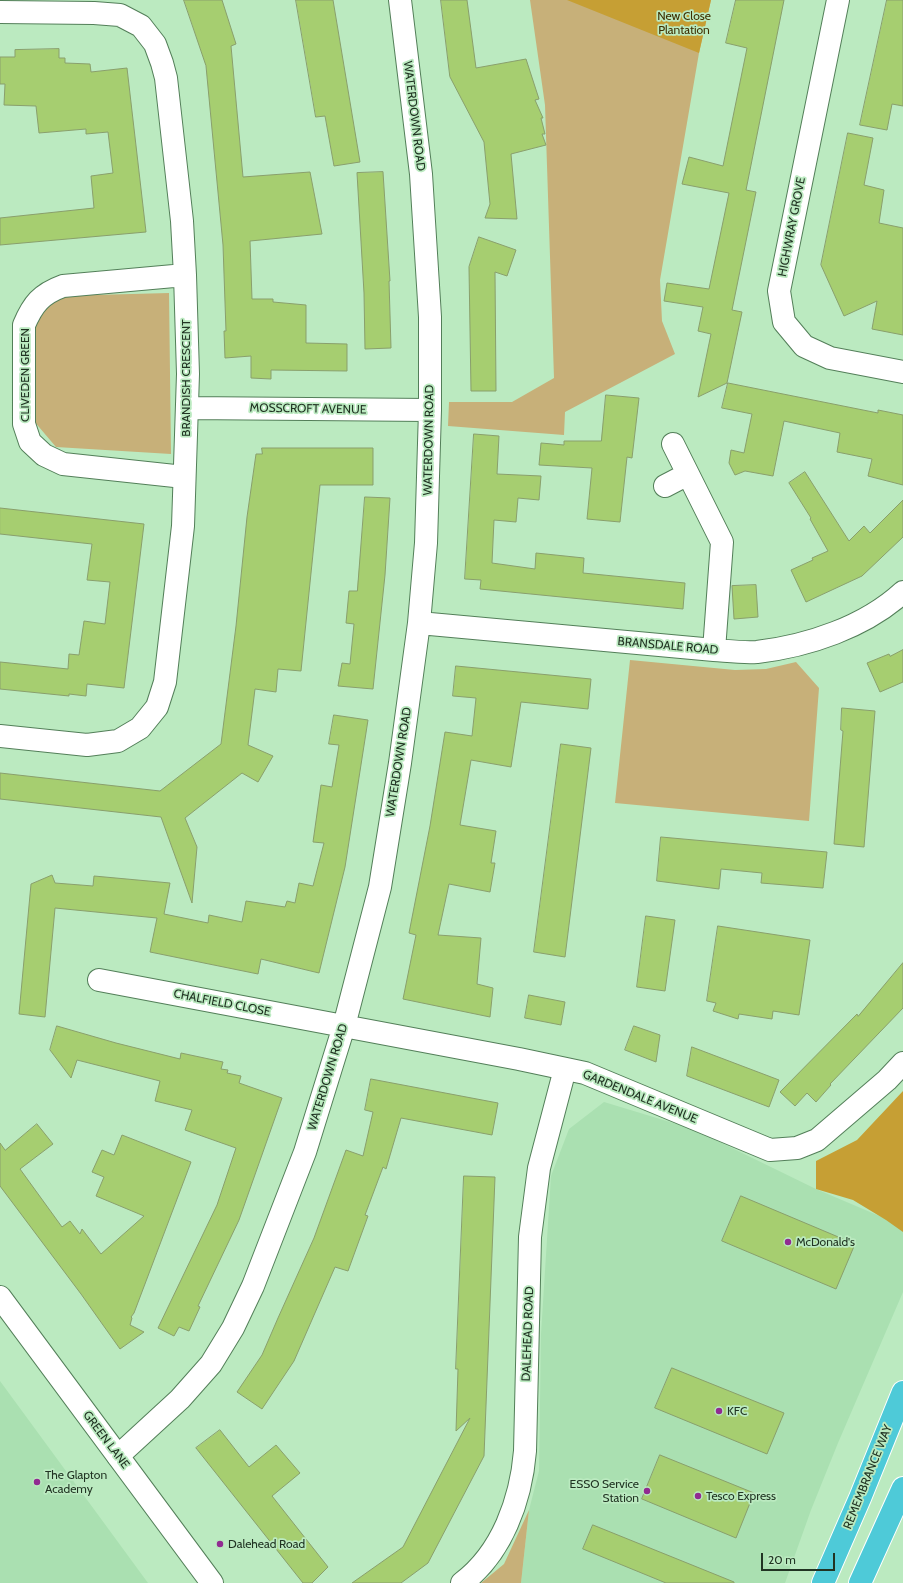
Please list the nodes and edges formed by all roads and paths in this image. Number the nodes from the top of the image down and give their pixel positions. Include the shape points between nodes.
1 (400, 0) edge
2 (838, 0) edge
3 (94, 6) edge
4 (0, 12) edge
5 (185, 275) junction
6 (903, 372) edge
7 (187, 408) junction
8 (430, 410) junction
9 (673, 444) dead end
10 (688, 474) junction
11 (184, 477) junction
12 (664, 486) dead end
13 (903, 592) edge
14 (419, 623) junction
15 (714, 650) junction
16 (0, 736) edge
17 (99, 980) dead end
18 (344, 1026) junction
19 (903, 1063) edge
20 (565, 1069) junction
21 (0, 1297) edge
22 (903, 1392) edge
23 (118, 1456) junction
24 (903, 1488) edge
25 (212, 1583) edge
26 (462, 1583) edge
27 (823, 1583) edge
28 (860, 1583) edge

1 - 8 street, WATERDOWN ROAD via 421,174 430,317
2 - 6 street, HIGHWRAY GROVE via 779,291 784,322 804,346 830,358
3 - 4 street, BRANDISH CRESCENT
3 - 5 street, BRANDISH CRESCENT via 141,26 155,44 162,63 166,78 181,213
5 - 7 street, BRANDISH CRESCENT
5 - 11 street, CLIVEDEN GREEN via 63,286 49,291 38,301 24,325 24,424 30,442 44,455 63,464
7 - 8 street, MOSSCROFT AVENUE
7 - 11 street, BRANDISH CRESCENT
8 - 14 street, WATERDOWN ROAD via 426,543
9 - 10 street
10 - 12 street
10 - 15 street via 722,542
11 - 16 street, BRANDISH CRESCENT via 183,526 166,674 158,707 140,728 118,741 87,745
13 - 15 street, BRANSDALE ROAD via 863,620 799,644 756,652
14 - 15 street, BRANSDALE ROAD
14 - 18 street, WATERDOWN ROAD via 380,887
17 - 18 street, CHALFIELD CLOSE
18 - 20 street, GARDENDALE AVENUE
18 - 23 street, WATERDOWN ROAD via 305,1152 253,1286 233,1328 211,1364 180,1399
19 - 20 street, GARDENDALE AVENUE via 817,1140 797,1148 770,1150 585,1073
20 - 26 street, DALEHEAD ROAD via 539,1168 530,1237 523,1472 512,1512 495,1546 472,1575
21 - 23 street, GREEN LANE
22 - 27 highway, REMEMBRANCE WAY
23 - 25 street, GREEN LANE
24 - 28 highway

